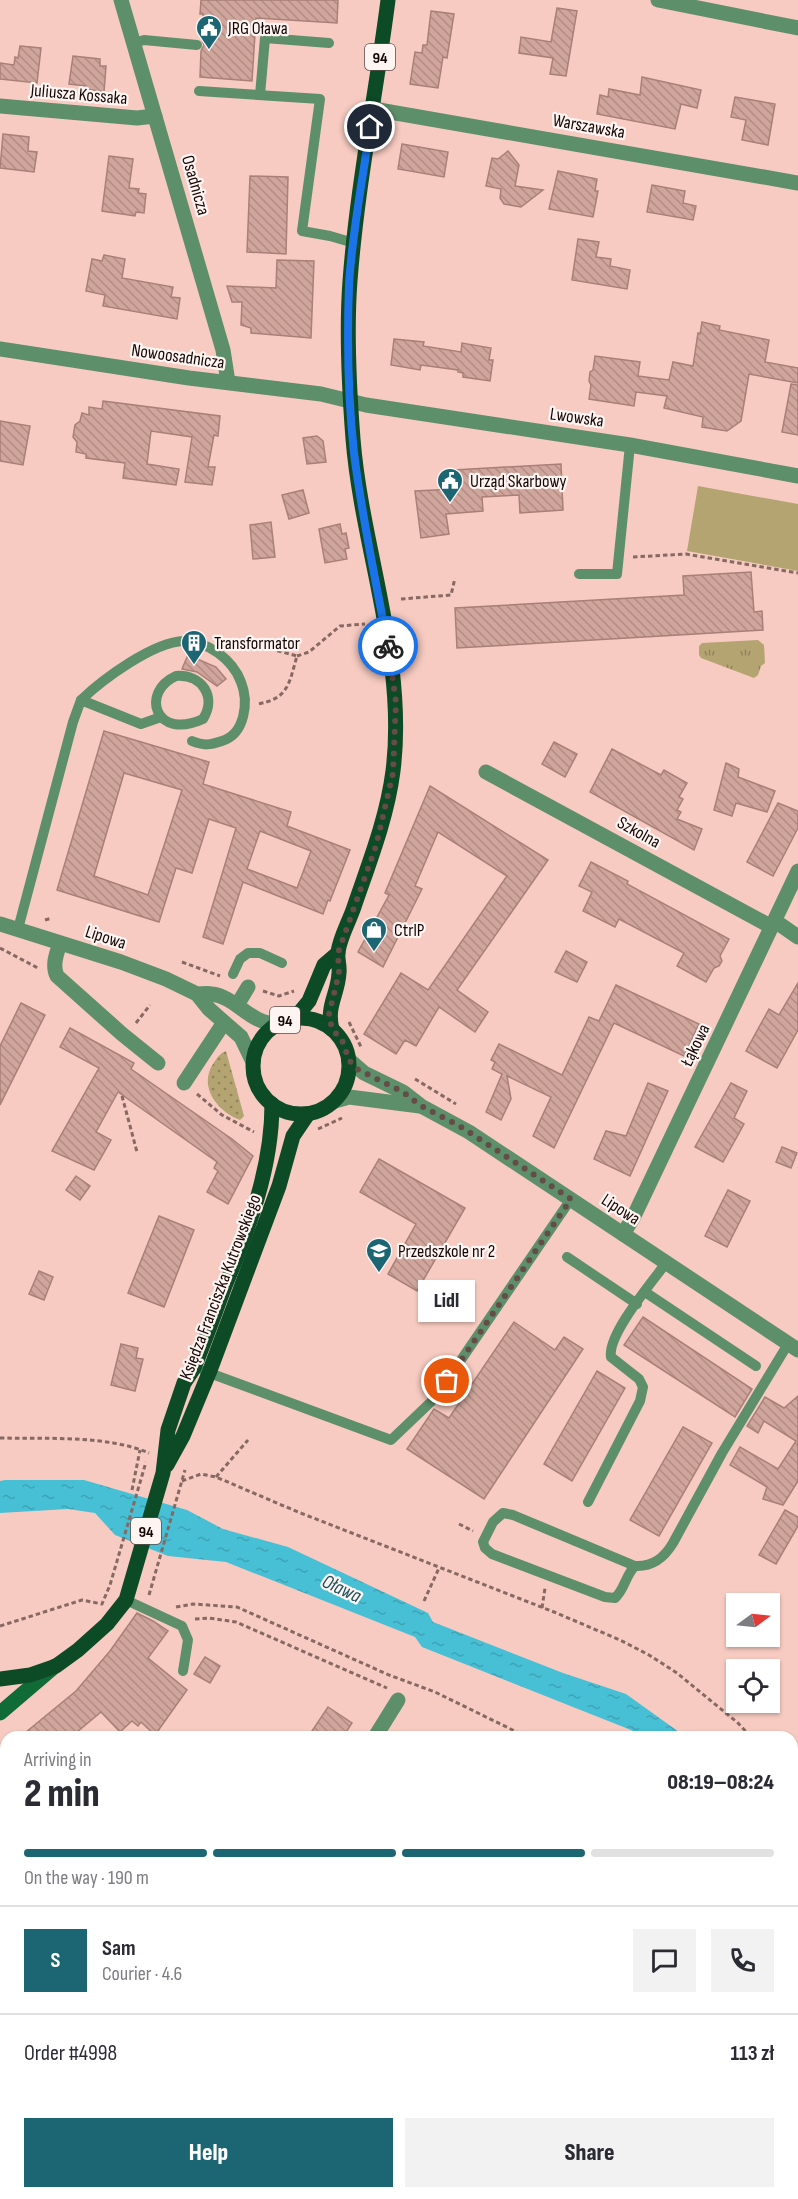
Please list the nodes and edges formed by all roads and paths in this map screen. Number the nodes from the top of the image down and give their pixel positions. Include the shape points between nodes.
1 (121, 0) edge
2 (388, 0) edge
3 (658, 0) edge
4 (798, 28) edge
5 (134, 43) junction
6 (329, 43) dead end
7 (197, 45) dead end
8 (199, 91) dead end
9 (260, 95) junction
10 (0, 106) edge
11 (373, 109) junction
12 (155, 116) junction
13 (798, 183) edge
14 (354, 243) junction
15 (0, 349) edge
16 (228, 382) junction
17 (350, 401) junction
18 (630, 445) junction
19 (798, 476) edge
20 (619, 557) junction
21 (798, 573) edge
22 (579, 574) dead end
23 (455, 578) dead end
24 (401, 599) dead end
25 (365, 624) dead end
26 (217, 652) junction
27 (297, 656) junction
28 (81, 700) junction
29 (244, 701) junction
30 (161, 717) junction
31 (192, 741) dead end
32 (486, 772) dead end
33 (798, 871) edge
34 (0, 924) edge
35 (774, 924) junction
36 (18, 929) junction
37 (798, 937) edge
38 (60, 944) junction
39 (0, 948) edge
40 (338, 953) junction
41 (282, 963) dead end
42 (55, 971) junction
43 (233, 974) dead end
44 (248, 987) dead end
45 (197, 994) junction
46 (239, 1002) dead end
47 (150, 1005) dead end
48 (295, 1018) junction
49 (277, 1024) junction
50 (221, 1027) dead end
51 (332, 1029) junction
52 (125, 1036) junction
53 (349, 1060) junction
54 (253, 1062) junction
55 (158, 1063) dead end
56 (184, 1083) joint
57 (122, 1096) dead end
58 (335, 1101) junction
59 (272, 1104) junction
60 (421, 1106) junction
61 (308, 1114) junction
62 (350, 1114) dead end
63 (317, 1130) dead end
64 (262, 1135) dead end
65 (137, 1152) dead end
66 (571, 1199) junction
67 (623, 1234) junction
68 (567, 1257) dead end
69 (666, 1263) junction
70 (645, 1292) junction
71 (637, 1304) junction
72 (793, 1347) edge
73 (756, 1366) dead end
74 (194, 1368) junction
75 (209, 1373) junction
76 (0, 1438) edge
77 (248, 1440) dead end
78 (140, 1450) junction
79 (163, 1473) junction
80 (216, 1477) junction
81 (132, 1490) dead end
82 (588, 1502) dead end
83 (635, 1566) junction
84 (439, 1568) junction
85 (545, 1591) dead end
86 (128, 1594) junction
87 (149, 1595) dead end
88 (424, 1601) dead end
89 (542, 1608) junction
90 (167, 1618) junction
91 (0, 1626) edge
92 (56, 1666) junction
93 (183, 1671) dead end
94 (0, 1678) edge
95 (395, 1696) joint
96 (0, 1713) edge
97 (378, 1731) edge
98 (515, 1731) edge
99 (745, 1731) edge

1 - 5 street, Osadnicza
2 - 11 main road, 94
3 - 4 street
5 - 7 lane via 144,40
5 - 12 street, Osadnicza
6 - 9 lane via 265,38
8 - 9 lane
9 - 14 lane via 320,99 302,231
10 - 12 street, Juliusza Kossaka via 137,118
11 - 13 street, Warszawska
11 - 14 main road, 94
12 - 16 street, Osadnicza via 223,350
14 - 17 main road, 94 via 349,312
15 - 16 street, Nowoosadnicza
16 - 17 street, Nowoosadnicza
17 - 18 street, Lwowska
17 - 40 main road, 94 via 354,453 393,669 396,732 384,817
18 - 19 street, Lwowska
18 - 20 lane
20 - 21 path via 686,554
20 - 22 lane via 617,574
23 - 24 path via 451,595
25 - 27 path via 340,626 309,652
26 - 27 path via 256,645
26 - 28 lane via 184,641 165,646 115,672
26 - 29 lane via 242,682
27 - 29 path via 288,686 278,699 251,705
28 - 30 lane via 141,724
28 - 36 lane
29 - 31 lane via 244,717 229,739 203,746
30 - 30 lane via 174,726 203,719 209,704 205,688 193,678 169,680 162,685 157,701
32 - 35 street, Szkolna
33 - 35 street, Łąkowa
34 - 36 street, Lipowa
35 - 37 street, Szkolna
35 - 67 street, Łąkowa
36 - 38 street, Lipowa
38 - 42 street
38 - 45 street, Lipowa via 121,962
39 - 42 path via 33,967
40 - 48 main road, 94 via 324,965 309,1001
40 - 51 main road, 94 via 339,973 329,1014
41 - 43 lane via 248,952
42 - 52 street
44 - 46 street
45 - 49 street, Lipowa via 223,997 260,1021
45 - 54 street, Lipowa via 241,1037
47 - 52 path
48 - 49 main road, 94
48 - 51 main road, 94 via 310,1018
49 - 54 main road, 94 via 260,1040
50 - 56 street
51 - 53 main road via 342,1040
52 - 55 street
53 - 58 main road via 347,1082
53 - 60 street, Lipowa
54 - 59 main road via 257,1086
56 - 64 path via 222,1115
57 - 65 path
58 - 60 street, Lipowa via 349,1097
58 - 61 main road
59 - 61 main road via 295,1114
59 - 74 main road, Księdza Franciszka Kutrowskiego / 94 via 272,1137 260,1192
60 - 66 street, Lipowa via 464,1128
61 - 75 main road, Księdza Franciszka Kutrowskiego / 94 via 291,1141 279,1186
62 - 63 path
66 - 67 street, Lipowa
66 - 75 lane via 435,1398 391,1440
67 - 69 street, Lipowa
68 - 71 lane
69 - 70 lane
69 - 72 street, Lipowa
70 - 71 lane
70 - 73 lane
71 - 82 lane via 621,1324 610,1351 611,1357 639,1379 643,1387 640,1401
72 - 83 lane via 722,1453 666,1554 645,1566
74 - 75 lane
74 - 79 main road, Księdza Franciszka Kutrowskiego / 94 via 184,1383 168,1430
75 - 79 main road, Księdza Franciszka Kutrowskiego / 94
76 - 78 path via 95,1441
77 - 80 path
78 - 81 path
78 - 91 path via 149,1452 102,1604 82,1600
79 - 86 main road, Księdza Franciszka Kutrowskiego / 94
80 - 84 path
80 - 87 path via 201,1474 182,1480
83 - 83 lane via 503,1513 493,1522 483,1542 492,1554 605,1597 615,1598 621,1592
84 - 88 path
84 - 89 path
85 - 89 path
86 - 90 lane
86 - 92 main road, Księdza Franciszka Kutrowskiego / 94 via 107,1624
89 - 99 path via 650,1655
90 - 93 lane via 182,1626 188,1640
90 - 95 path via 236,1622
90 - 98 path via 178,1606 237,1607 435,1692
92 - 94 main road, 94 via 30,1675
92 - 96 main road, Księdza Franciszka Kutrowskiego
95 - 97 street

